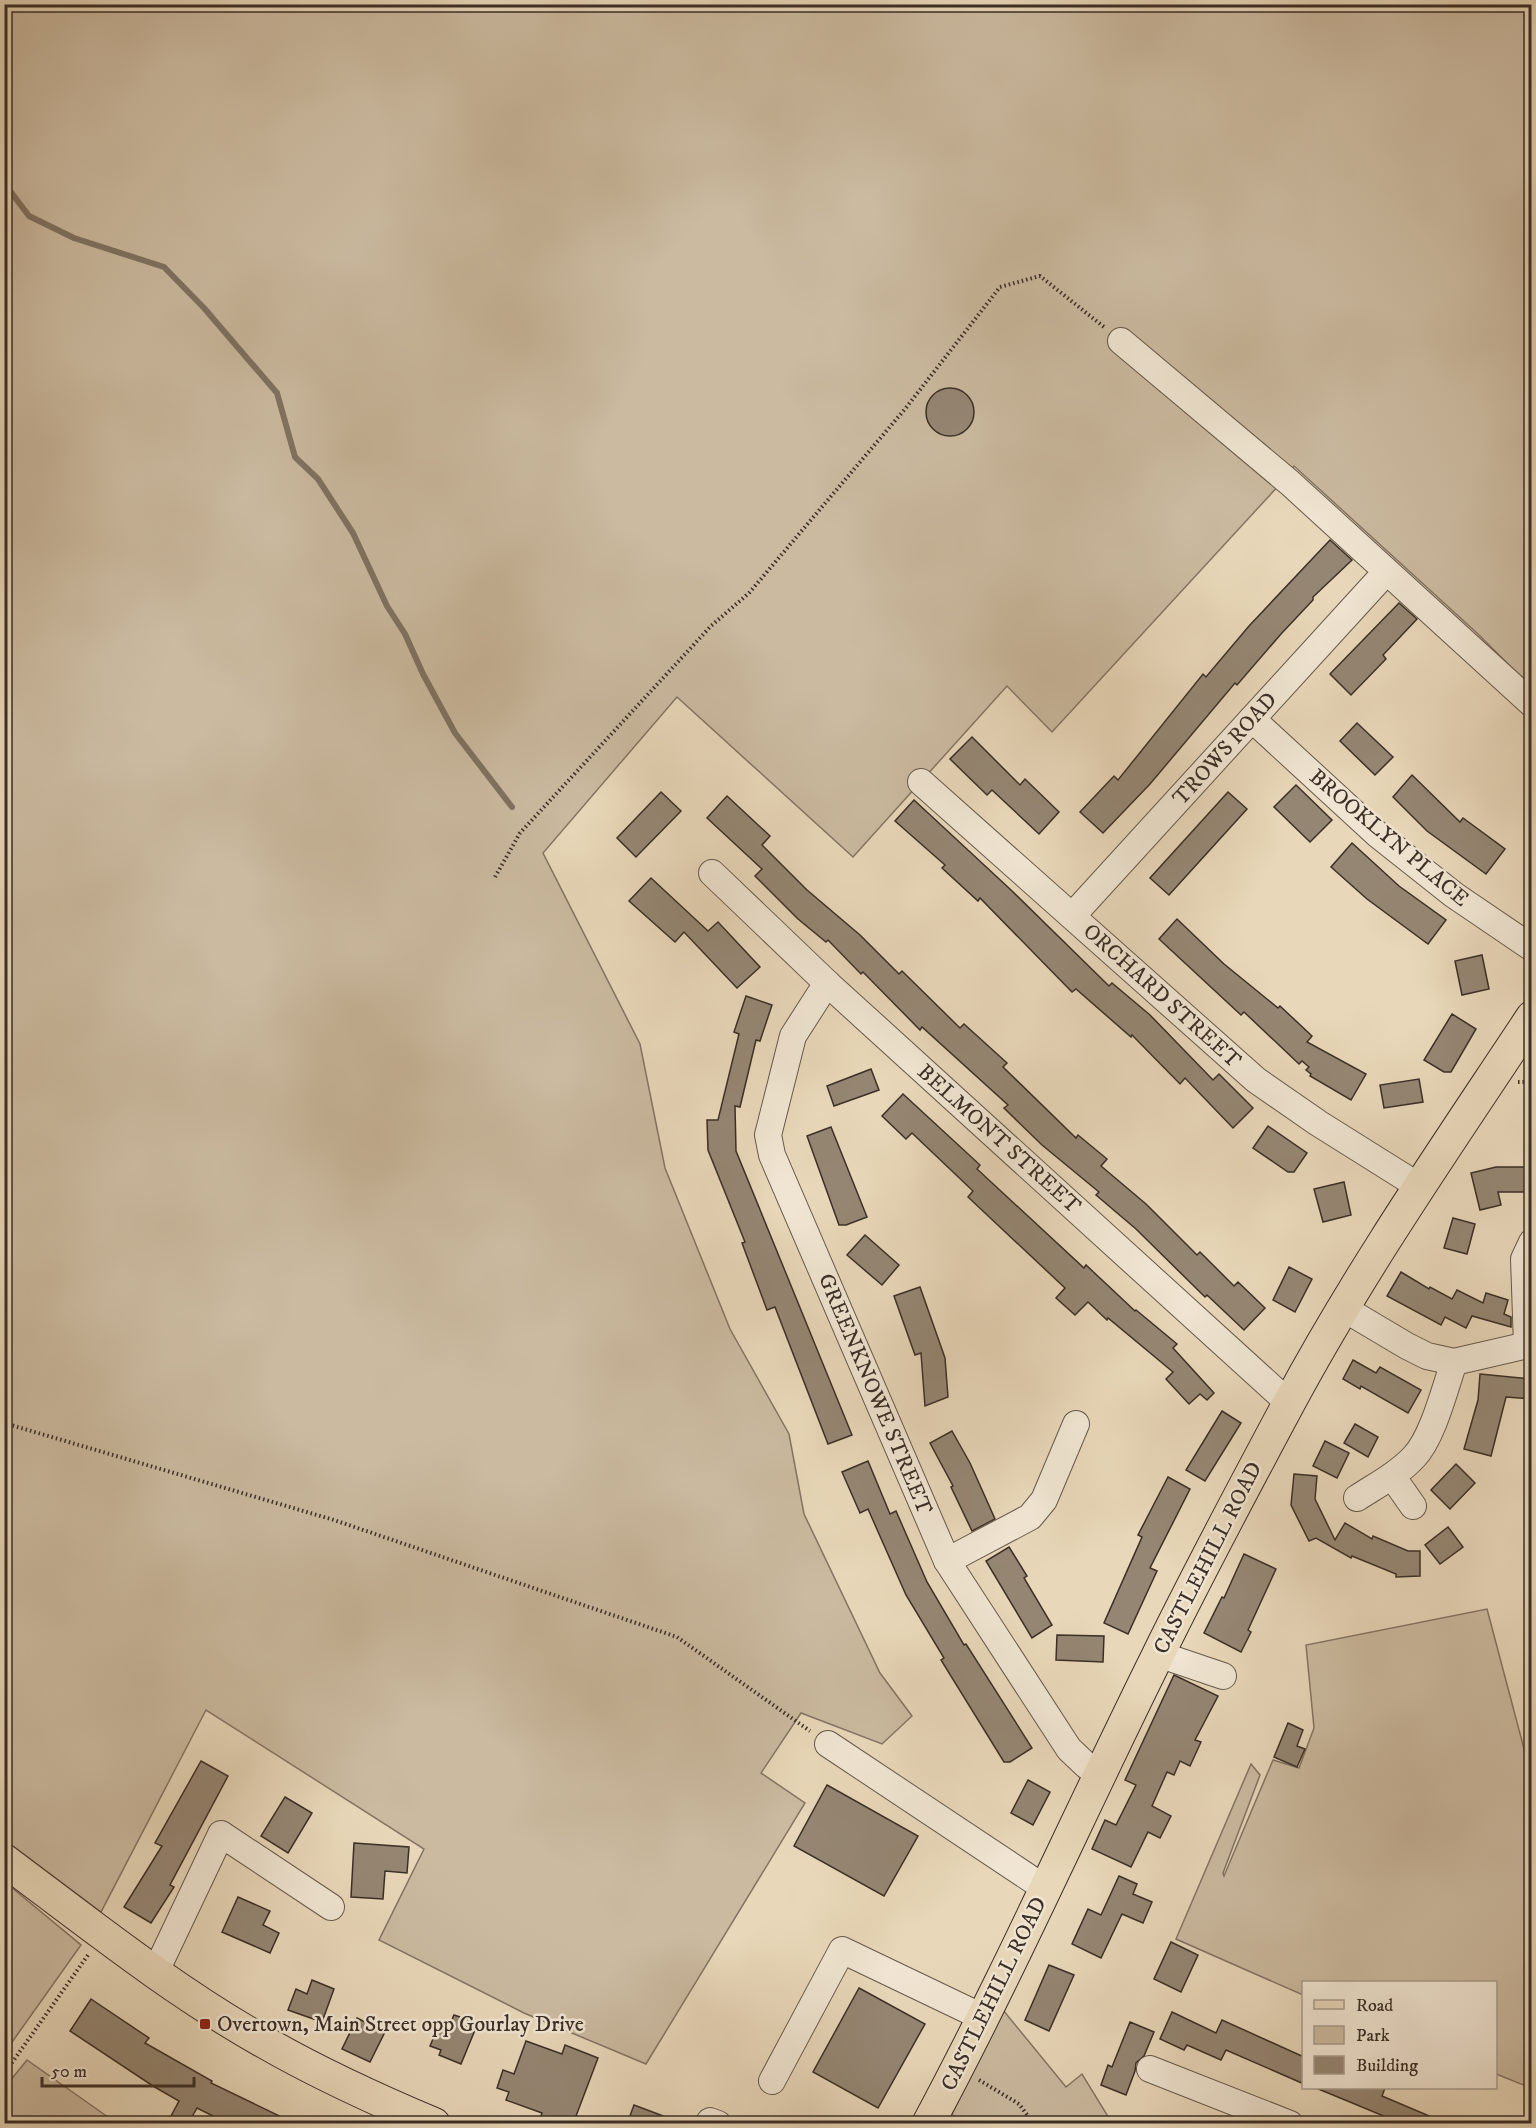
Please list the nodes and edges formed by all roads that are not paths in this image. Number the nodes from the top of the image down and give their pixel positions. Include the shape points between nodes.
1 (1121, 341) road end
2 (1377, 582) dead end
3 (1532, 704) edge
4 (1252, 719) junction
5 (921, 782) dead end
6 (712, 873) dead end
7 (1073, 915) junction
8 (1532, 948) edge
9 (827, 983) junction
10 (1532, 1017) edge
11 (1420, 1187) junction
12 (1532, 1242) edge
13 (1343, 1308) junction
14 (1529, 1344) edge
15 (1454, 1362) junction
16 (1290, 1401) junction
17 (1076, 1424) dead end
18 (1392, 1476) junction
19 (1357, 1498) dead end
20 (1413, 1506) dead end
21 (947, 1561) junction
22 (1158, 1654) junction
23 (1223, 1676) dead end
24 (828, 1744) road end
25 (1100, 1774) junction
26 (4, 1860) edge
27 (1046, 1889) junction
28 (331, 1907) dead end
29 (156, 1971) junction
30 (982, 2017) junction
31 (1150, 2069) dead end
32 (772, 2081) dead end
33 (385, 2114) edge
34 (435, 2124) edge
35 (708, 2124) edge
36 (718, 2124) edge
37 (928, 2124) edge
38 (1290, 2124) edge

1 - 3 street via 1290,483
2 - 4 street, TROWS ROAD
4 - 7 street, TROWS ROAD
4 - 8 street, BROOKLYN PLACE via 1377,834 1454,895
5 - 7 street, ORCHARD STREET
6 - 9 street, BELMONT STREET
7 - 11 street, ORCHARD STREET via 1256,1080
9 - 16 street, BELMONT STREET
9 - 21 street, GREENKNOWE STREET via 793,1036 768,1135 772,1155
10 - 11 main road, CASTLEHILL ROAD
11 - 13 main road, CASTLEHILL ROAD
12 - 14 street via 1524,1259
13 - 15 street via 1427,1356
13 - 16 main road, CASTLEHILL ROAD
14 - 15 street
15 - 18 street via 1429,1433 1416,1455
16 - 22 main road, CASTLEHILL ROAD
17 - 21 street via 1044,1500 1030,1517
18 - 19 street
18 - 20 street
21 - 25 street, GREENKNOWE STREET via 1069,1749
22 - 23 street
22 - 25 main road, CASTLEHILL ROAD
24 - 27 street
25 - 27 main road, CASTLEHILL ROAD
26 - 29 main road
27 - 30 main road, CASTLEHILL ROAD
28 - 29 street via 221,1834
29 - 33 main road via 218,2014
30 - 32 street via 842,1950
30 - 37 main road, CASTLEHILL ROAD
31 - 38 street
33 - 34 main road
35 - 36 street

